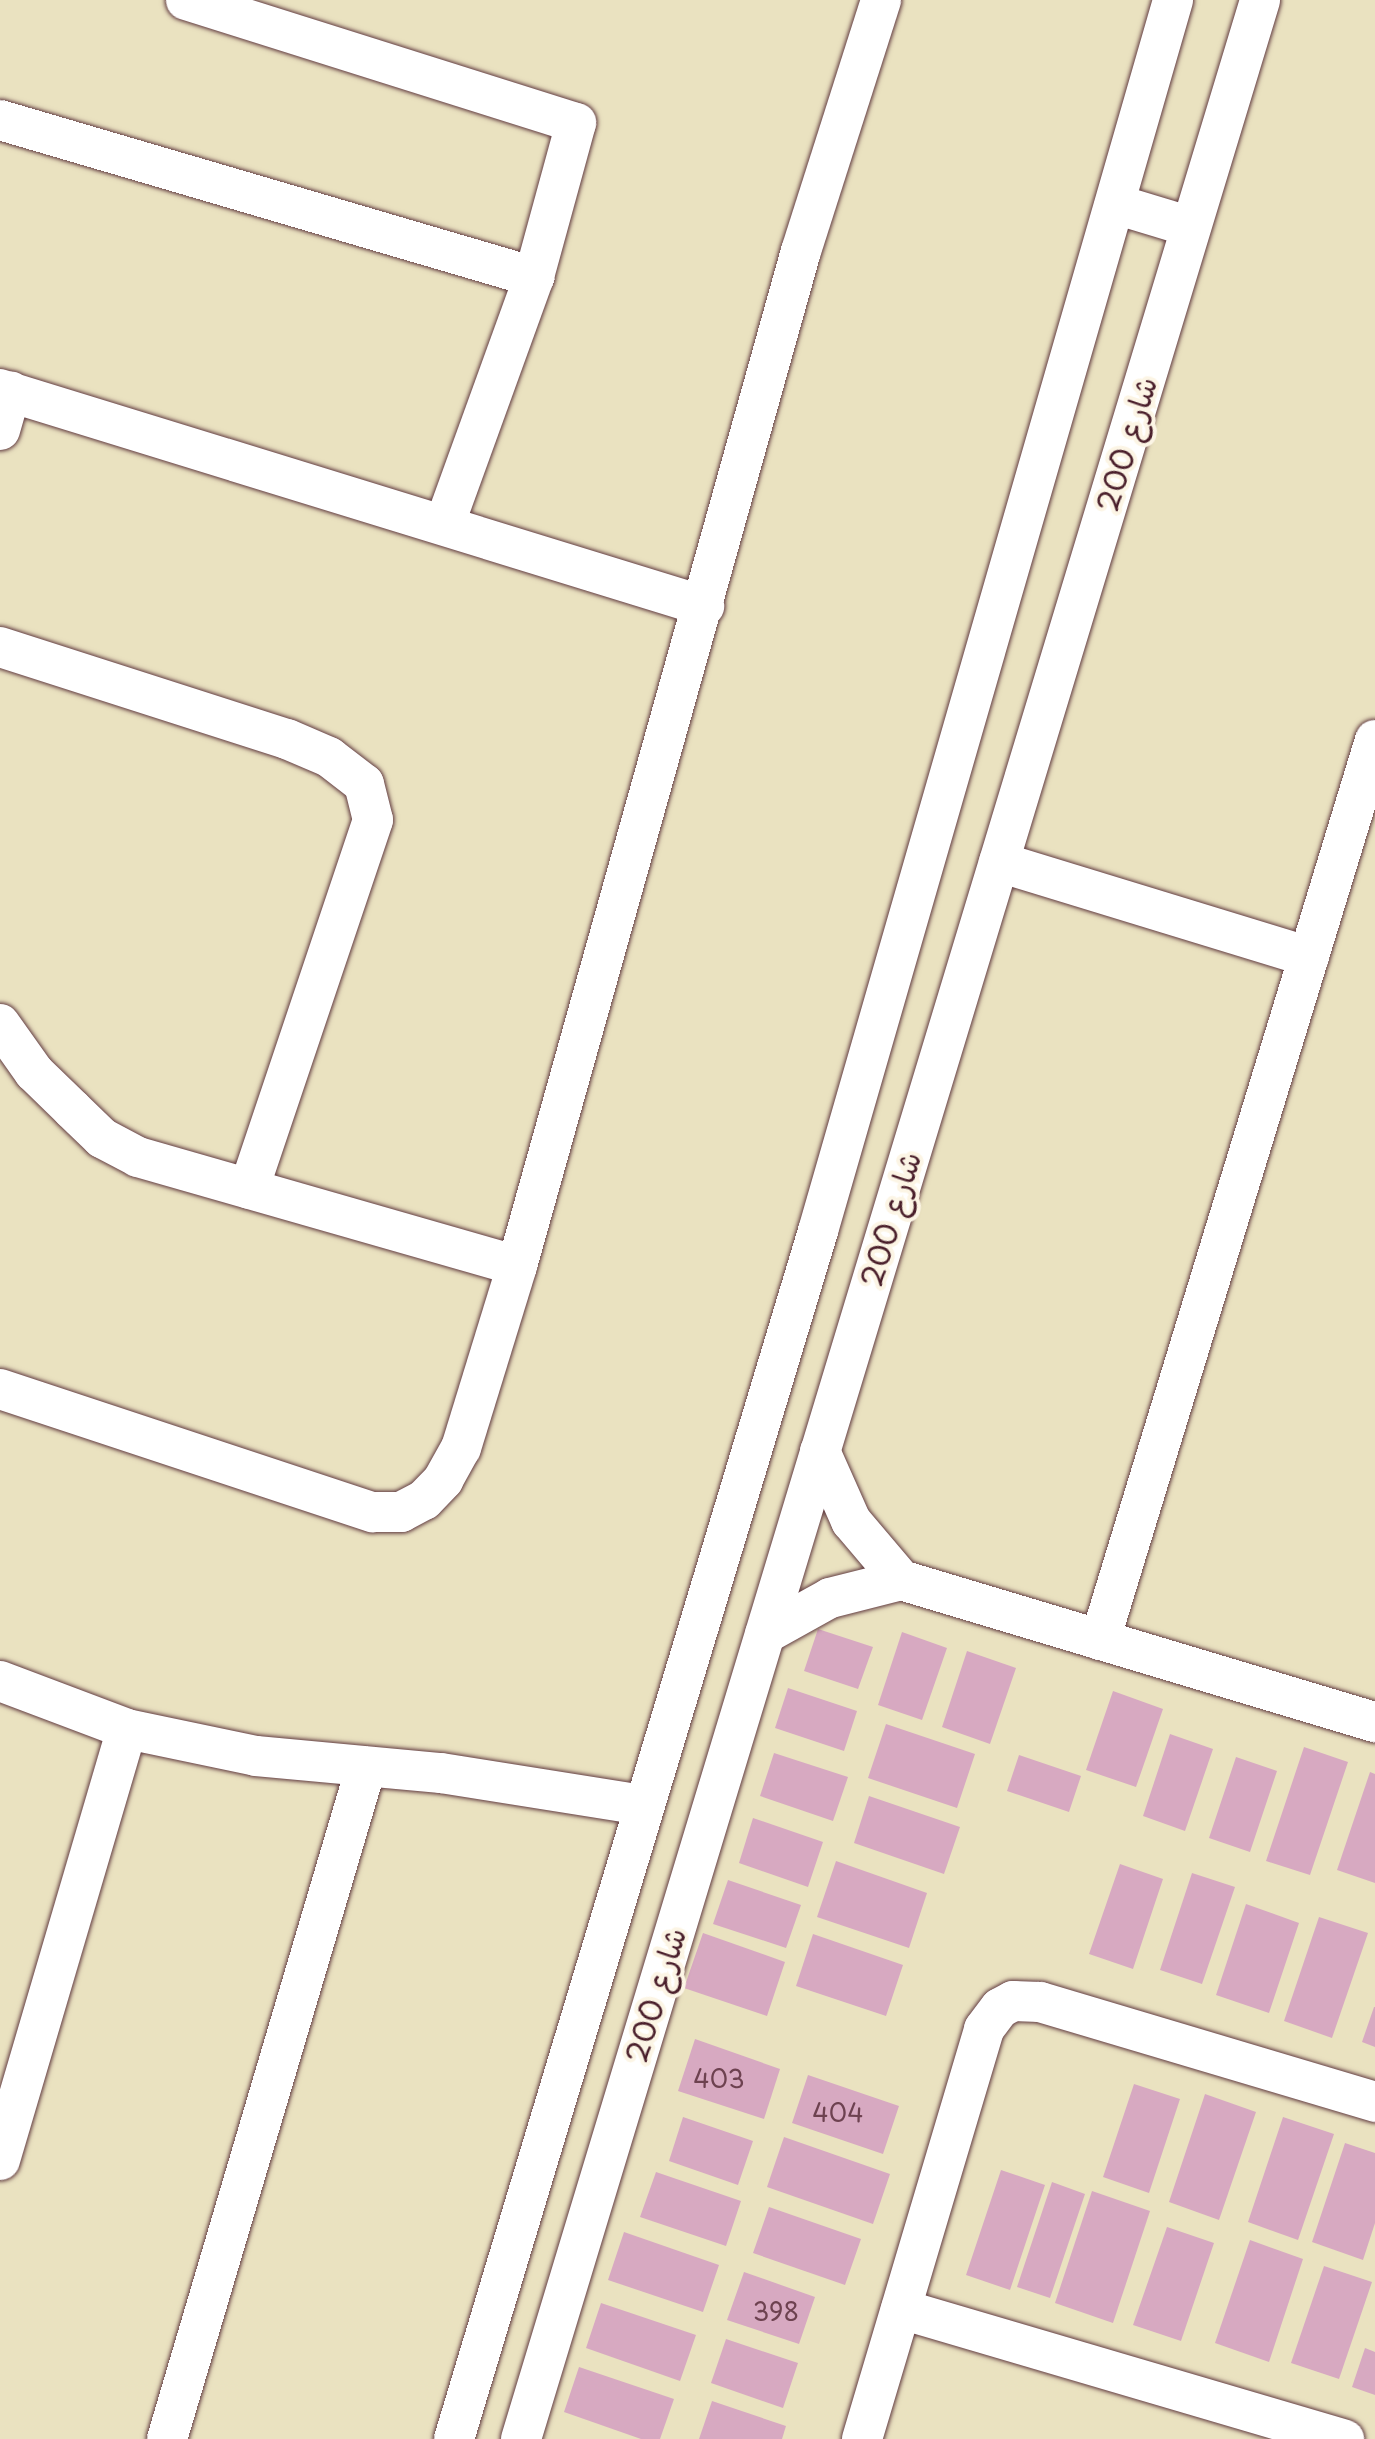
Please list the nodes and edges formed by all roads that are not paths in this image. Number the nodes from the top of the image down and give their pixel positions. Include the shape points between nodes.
1 (186, 0) edge
2 (881, 0) edge
3 (1173, 0) edge
4 (1260, 0) edge
5 (0, 120) edge
6 (1115, 204) junction
7 (1192, 228) junction
8 (534, 277) junction
9 (4, 403) edge
10 (445, 522) junction
11 (704, 606) junction
12 (0, 647) edge
13 (1375, 740) edge
14 (999, 862) junction
15 (1309, 957) junction
16 (0, 1024) edge
17 (249, 1189) junction
18 (818, 1232) junction
19 (882, 1249) junction
20 (517, 1266) junction
21 (0, 1390) edge
22 (820, 1451) junction
23 (901, 1580) junction
24 (765, 1634) junction
25 (1100, 1640) junction
26 (0, 1681) edge
27 (1375, 1722) edge
28 (127, 1729) junction
29 (366, 1768) junction
30 (642, 1806) junction
31 (1375, 2102) edge
32 (542, 2143) junction
33 (0, 2160) edge
34 (606, 2160) junction
35 (901, 2309) junction
36 (166, 2439) edge
37 (454, 2439) edge
38 (520, 2439) edge
39 (862, 2439) edge
40 (1344, 2439) edge

1 - 8 street via 576,123
2 - 11 street via 802,252
3 - 6 street
4 - 7 street, شارع 200
5 - 8 street
6 - 7 street
6 - 18 street
7 - 14 street, شارع 200
8 - 10 street
9 - 10 street
10 - 11 street
11 - 20 street
12 - 17 street via 287,739 329,757 364,784 373,820
13 - 15 street
14 - 15 street
14 - 19 street, شارع 200
15 - 25 street
16 - 17 street via 34,1072 102,1138 138,1156
17 - 20 street
18 - 19 street
18 - 30 street
19 - 22 street, شارع 200
20 - 21 street via 461,1448 443,1480 401,1512 342,1506
22 - 23 street via 851,1521
22 - 24 street, شارع 200
23 - 24 street via 830,1598
23 - 25 street
24 - 34 street, شارع 200
25 - 27 street
26 - 28 street
28 - 29 street via 256,1756
28 - 33 street
29 - 30 street via 560,1789
29 - 36 street
30 - 32 street
31 - 35 street via 1040,2002 1013,2001 984,2029
32 - 34 street
32 - 37 street
34 - 38 street, شارع 200
35 - 39 street
35 - 40 street

